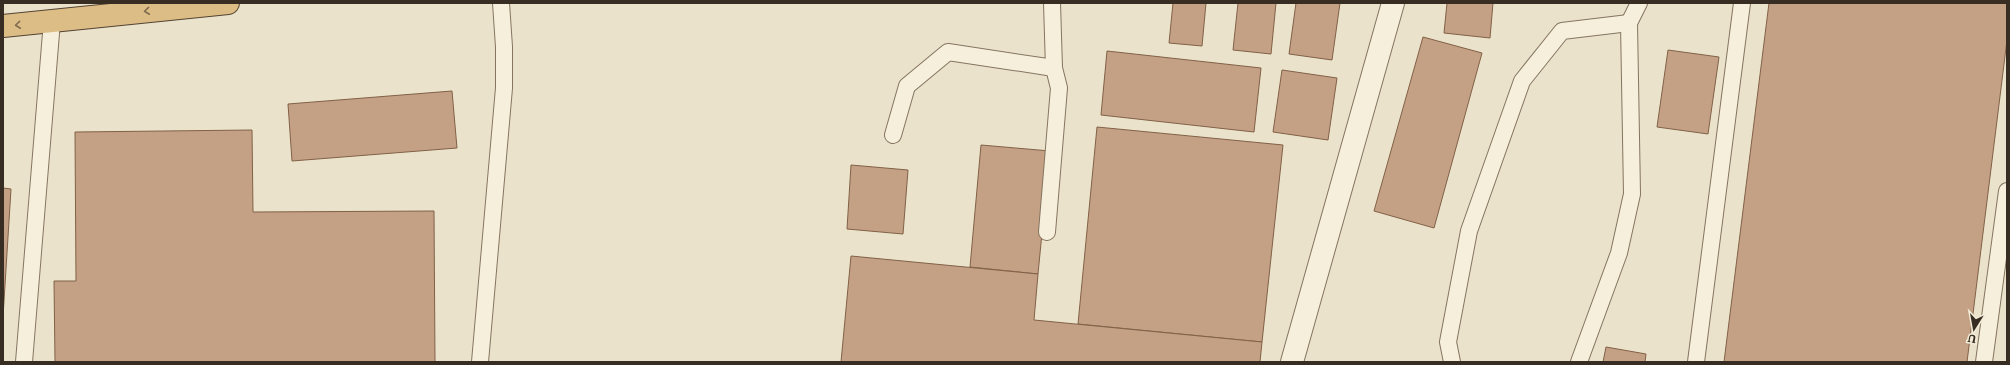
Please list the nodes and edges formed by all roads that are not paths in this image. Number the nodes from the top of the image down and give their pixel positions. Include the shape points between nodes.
1 (228, 3) edge
2 (501, 3) edge
3 (1052, 3) edge
4 (1393, 3) edge
5 (1639, 3) edge
6 (1742, 3) edge
7 (52, 21) junction
8 (1629, 23) junction
9 (3, 26) edge
10 (1054, 68) junction
11 (893, 135) dead end
12 (2007, 191) edge
13 (1047, 232) dead end
14 (24, 362) edge
15 (480, 362) edge
16 (1292, 362) edge
17 (1452, 362) edge
18 (1579, 362) edge
19 (1696, 362) edge
20 (1984, 362) edge

1 -> 7 highway
2 - 15 lane via 504,88
3 - 10 lane
4 - 16 street
5 - 8 lane
6 - 19 lane
7 -> 9 highway
7 - 14 lane
8 - 17 lane via 1562,31 1522,81 1469,231 1448,342
8 - 18 lane via 1632,194 1619,253
10 - 11 lane via 948,52 907,86
10 - 13 lane via 1059,88
12 - 20 lane

